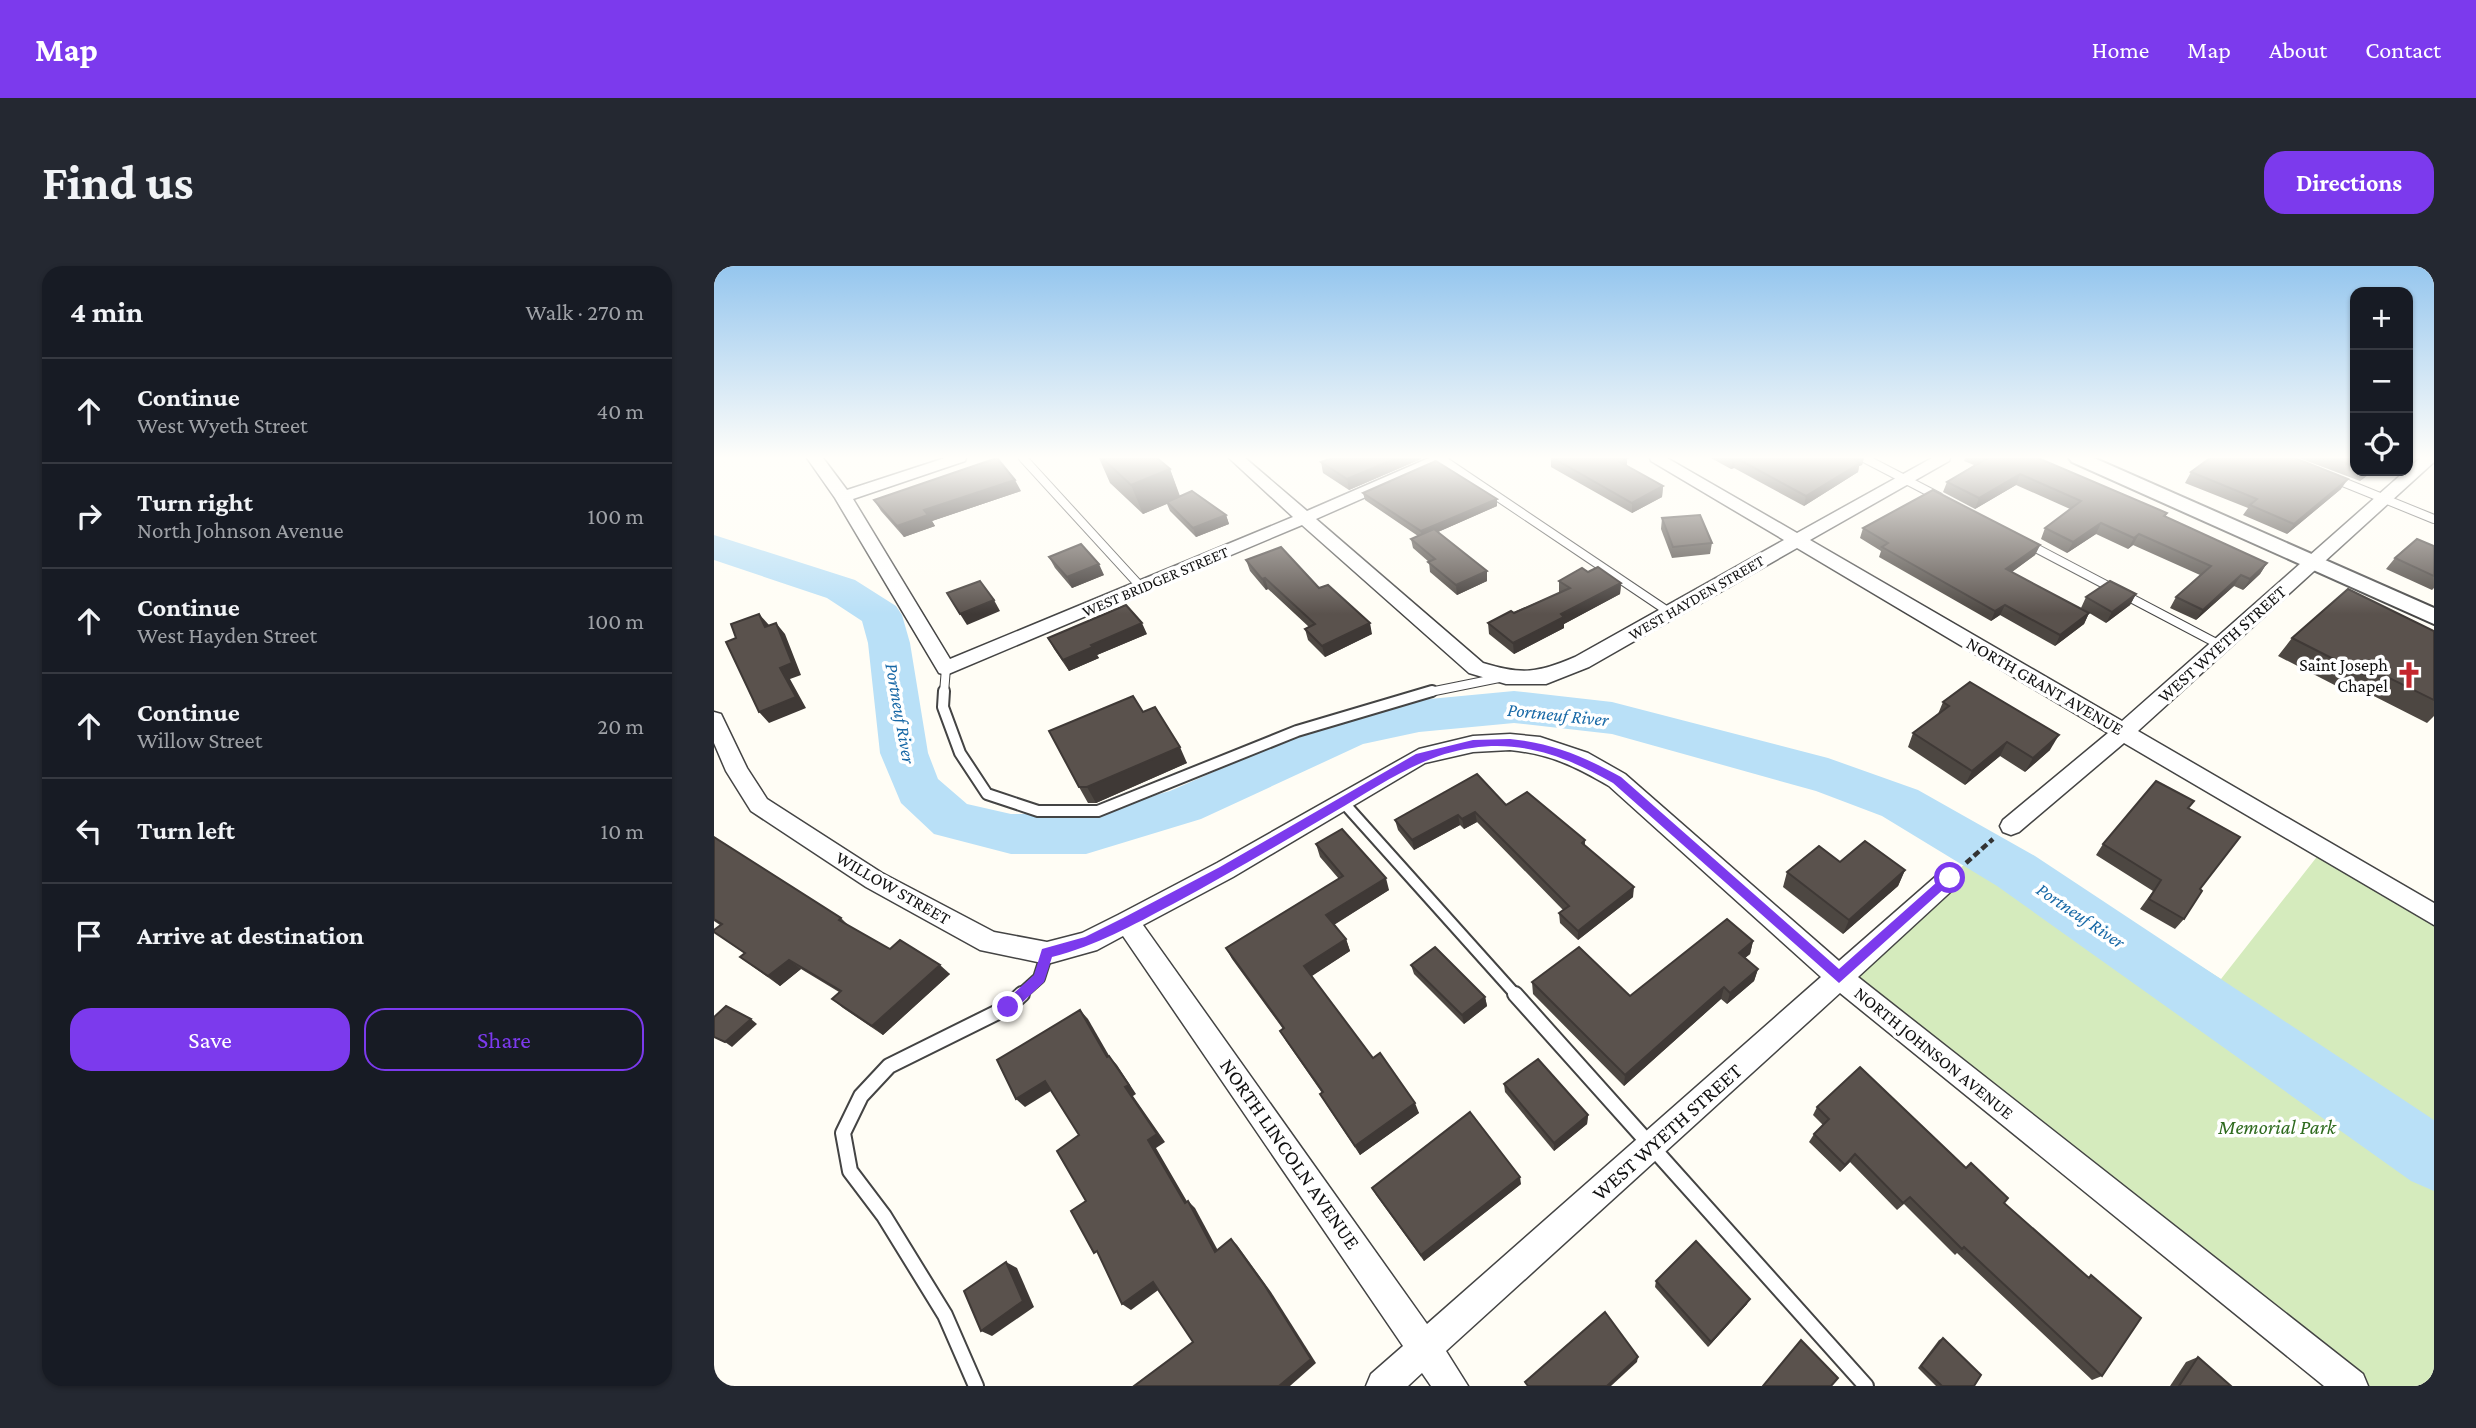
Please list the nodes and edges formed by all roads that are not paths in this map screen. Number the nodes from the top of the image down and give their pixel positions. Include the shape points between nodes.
1 (851, 510) edge
2 (1071, 510) edge
3 (1299, 510) edge
4 (1322, 510) edge
5 (1518, 510) edge
6 (1747, 510) edge
7 (1848, 510) edge
8 (2197, 510) edge
9 (2371, 510) edge
10 (2412, 510) edge
11 (1307, 517) junction
12 (2434, 519) edge
13 (2014, 537) edge
14 (1796, 539) junction
15 (2312, 562) junction
16 (1141, 587) junction
17 (1669, 612) junction
18 (2434, 617) edge
19 (2220, 645) junction
20 (946, 668) junction
21 (1506, 677) junction
22 (714, 719) edge
23 (2123, 732) junction
24 (1343, 802) junction
25 (2003, 832) road end
26 (1954, 874) road end
27 (2434, 915) edge
28 (1127, 922) junction
29 (1047, 953) junction
30 (1839, 977) junction
31 (1650, 1146) junction
32 (1426, 1348) junction
33 (976, 1386) edge
34 (1383, 1386) edge
35 (1451, 1386) edge
36 (1866, 1386) edge
37 (2351, 1386) edge

1 - 20 street
2 - 16 lane
3 - 11 street
4 - 11 street, WEST BRIDGER STREET
5 - 17 lane
6 - 14 street, NORTH GRANT AVENUE
7 - 14 street, WEST HAYDEN STREET
8 - 15 street
9 - 15 street, WEST WYETH STREET
10 - 12 lane
11 - 16 street, WEST BRIDGER STREET
11 - 21 street, WEST HAYDEN STREET via 1476,668
13 - 19 lane
14 - 17 street, WEST HAYDEN STREET
14 - 23 street, NORTH GRANT AVENUE
15 - 18 street
15 - 19 street, WEST WYETH STREET
16 - 20 street, WEST BRIDGER STREET
17 - 21 street, WEST HAYDEN STREET via 1582,662 1546,677
19 - 23 street, WEST WYETH STREET
20 - 21 lane via 943,707 960,753 987,794 1038,811 1077,812 1098,811 1285,733 1368,705 1442,686
22 - 29 street, WILLOW STREET via 737,771 759,805 874,880 989,942
23 - 25 street, WEST WYETH STREET
23 - 27 street, NORTH GRANT AVENUE
24 - 28 street
24 - 30 street, NORTH JOHNSON AVENUE via 1419,757 1473,744 1540,745 1617,780
24 - 31 lane
26 - 30 street, WEST WYETH STREET
28 - 29 street, WILLOW STREET via 1088,942
28 - 32 street, NORTH LINCOLN AVENUE
29 - 33 lane via 1039,978 1008,1007 889,1066 861,1096 843,1133 850,1171 884,1216 945,1315
30 - 31 street, WEST WYETH STREET
30 - 37 street, NORTH JOHNSON AVENUE
31 - 32 street, WEST WYETH STREET
31 - 36 lane
32 - 34 street, WEST WYETH STREET
32 - 35 street, NORTH LINCOLN AVENUE

